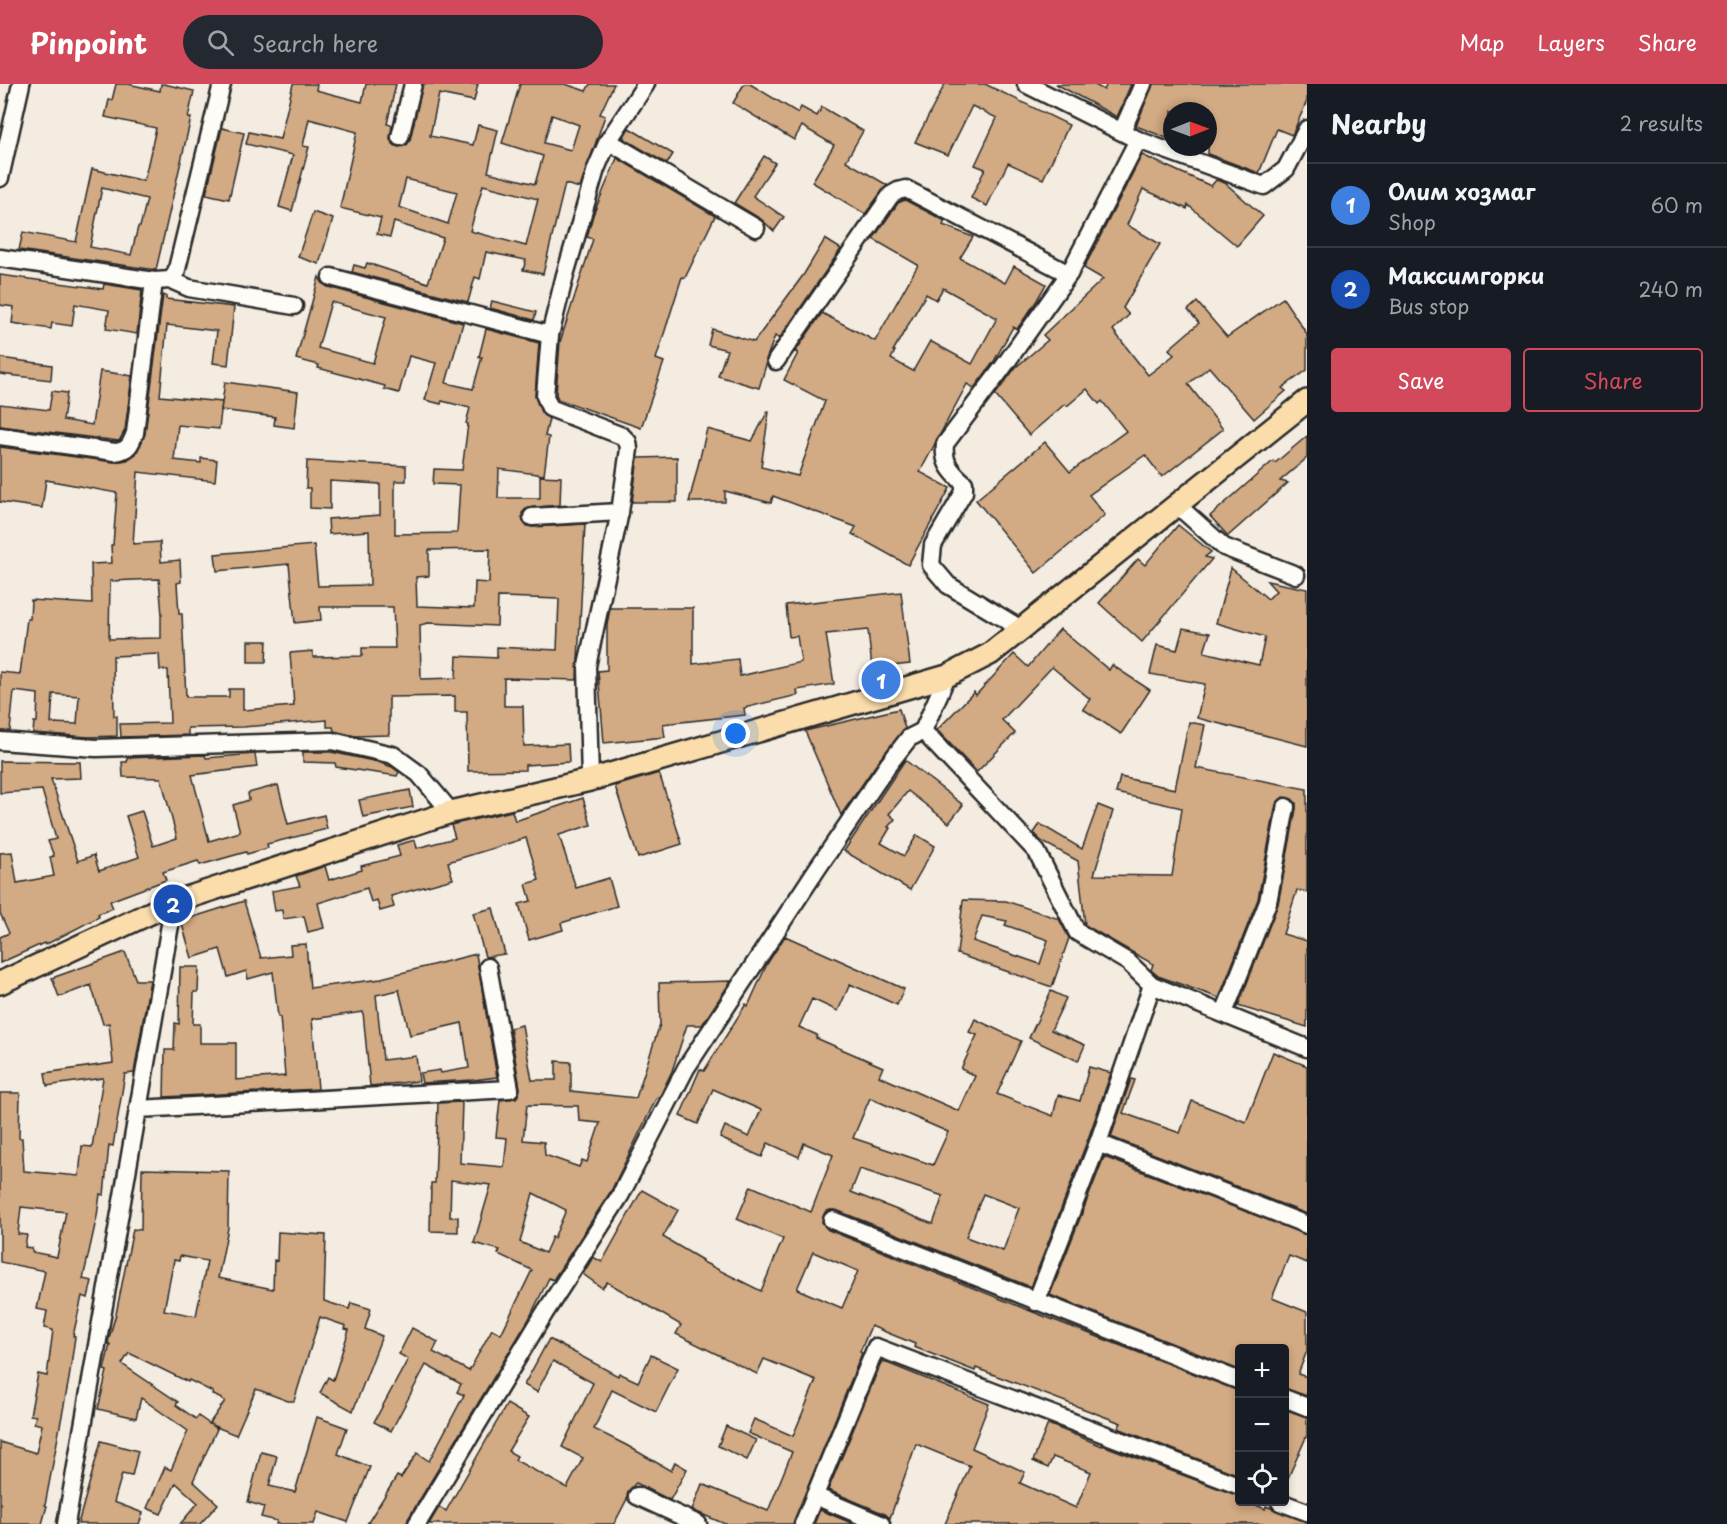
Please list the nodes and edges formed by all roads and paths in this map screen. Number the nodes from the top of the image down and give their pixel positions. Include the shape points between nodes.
1 (21, 84) edge
2 (222, 84) edge
3 (413, 84) edge
4 (646, 84) edge
5 (1026, 84) edge
6 (1143, 84) edge
7 (1307, 129) edge
8 (1122, 131) junction
9 (400, 136) dead end
10 (608, 141) junction
11 (1138, 141) junction
12 (0, 178) edge
13 (756, 228) dead end
14 (0, 258) edge
15 (1069, 274) junction
16 (331, 277) dead end
17 (163, 281) junction
18 (294, 306) dead end
19 (550, 335) junction
20 (776, 361) dead end
21 (1307, 401) edge
22 (0, 436) edge
23 (1177, 505) junction
24 (620, 512) junction
25 (532, 517) dead end
26 (1296, 575) dead end
27 (1021, 629) junction
28 (947, 675) junction
29 (923, 731) junction
30 (0, 741) edge
31 (590, 780) junction
32 (1286, 807) dead end
33 (451, 812) junction
34 (174, 902) junction
35 (488, 967) dead end
36 (0, 983) edge
37 (1152, 985) junction
38 (1224, 1012) junction
39 (1307, 1048) edge
40 (138, 1109) junction
41 (1098, 1143) junction
42 (832, 1220) dead end
43 (1307, 1225) edge
44 (1036, 1302) junction
45 (1235, 1379) edge
46 (1289, 1400) edge
47 (1307, 1407) edge
48 (1235, 1484) edge
49 (637, 1496) dead end
50 (815, 1496) junction
51 (1289, 1505) edge
52 (1307, 1512) edge
53 (66, 1524) edge
54 (417, 1524) edge
55 (698, 1524) edge
56 (803, 1524) edge
57 (881, 1524) edge

1 - 12 street
2 - 17 street via 176,273
3 - 9 street
4 - 10 street
5 - 8 street
6 - 8 street
7 - 11 street via 1286,169 1264,186
8 - 11 street
10 - 13 street
10 - 19 street via 596,169
11 - 15 street
14 - 17 street
15 - 20 street via 906,189 898,191 891,195
15 - 27 street via 945,444 943,457 951,473 964,483 964,492 933,545 931,565 948,585
16 - 19 street
17 - 18 street
17 - 22 street via 130,447 115,452
19 - 24 street via 545,396 550,408 622,436 628,442
21 - 23 main road
23 - 26 street via 1224,547
23 - 27 main road
24 - 25 street
24 - 31 street via 588,666
27 - 28 main road via 990,654
28 - 29 street
28 - 31 main road
29 - 37 street via 1037,852 1077,932 1128,962
29 - 54 street via 909,738 888,765 686,1068 620,1196
30 - 33 street via 96,748 332,741 393,755 419,774
31 - 33 main road
32 - 38 street via 1268,902
33 - 34 main road
34 - 36 main road
34 - 40 street
35 - 40 street via 510,1089
37 - 38 street
37 - 41 street
38 - 39 street
40 - 53 street
41 - 43 street
41 - 44 street
42 - 44 street
44 - 45 street
46 - 47 street
48 - 50 street via 876,1347
49 - 55 street
50 - 56 street
50 - 57 street
51 - 52 street

